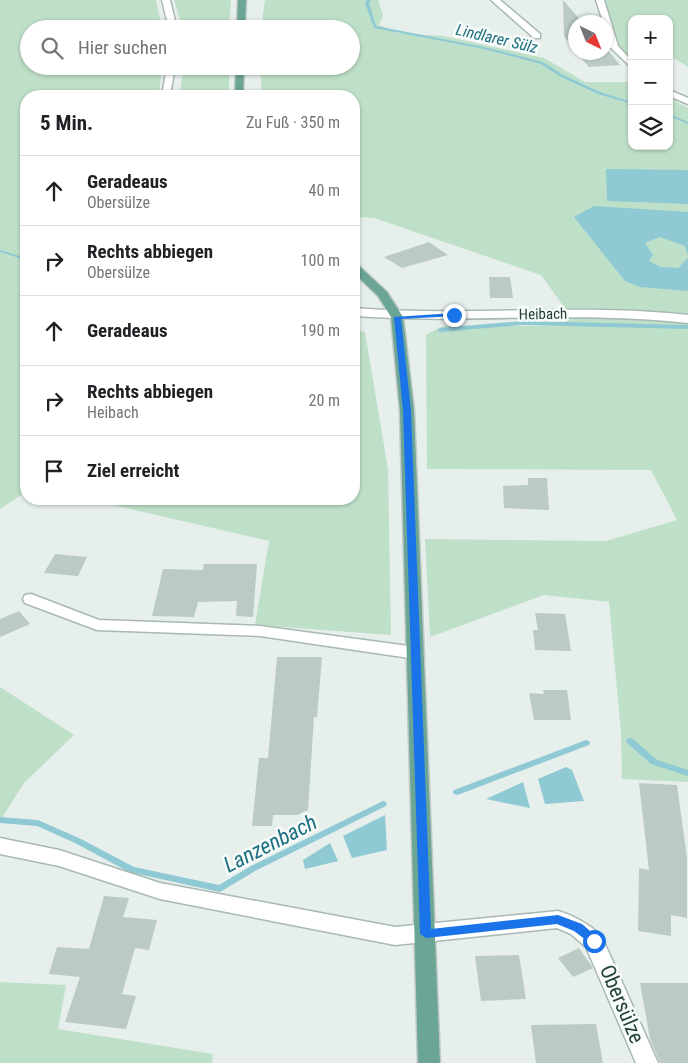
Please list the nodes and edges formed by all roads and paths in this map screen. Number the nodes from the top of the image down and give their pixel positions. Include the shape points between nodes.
1 (166, 0) edge
2 (242, 0) edge
3 (495, 0) edge
4 (600, 0) edge
5 (171, 20) edge
6 (241, 20) edge
7 (537, 36) dead end
8 (628, 62) edge
9 (170, 75) edge
10 (240, 75) edge
11 (167, 90) edge
12 (239, 90) edge
13 (673, 95) edge
14 (688, 101) edge
15 (360, 273) edge
16 (360, 313) edge
17 (397, 317) junction
18 (688, 319) edge
19 (31, 599) dead end
20 (416, 645) junction
21 (0, 846) edge
22 (426, 934) junction
23 (429, 1063) edge
24 (647, 1063) edge

1 - 5 street
2 - 6 main road
3 - 7 street
4 - 8 street via 614,46
9 - 11 street
10 - 12 main road
13 - 14 street
15 - 17 main road via 383,294
16 - 17 street, Heibach
17 - 18 street, Heibach via 593,313
17 - 20 main road via 407,411
19 - 20 street via 96,625 260,631
20 - 22 main road
21 - 22 street, Obersülze via 59,858 160,891 221,904 395,936
22 - 23 main road
22 - 24 street, Obersülze via 558,919 578,928 594,941

